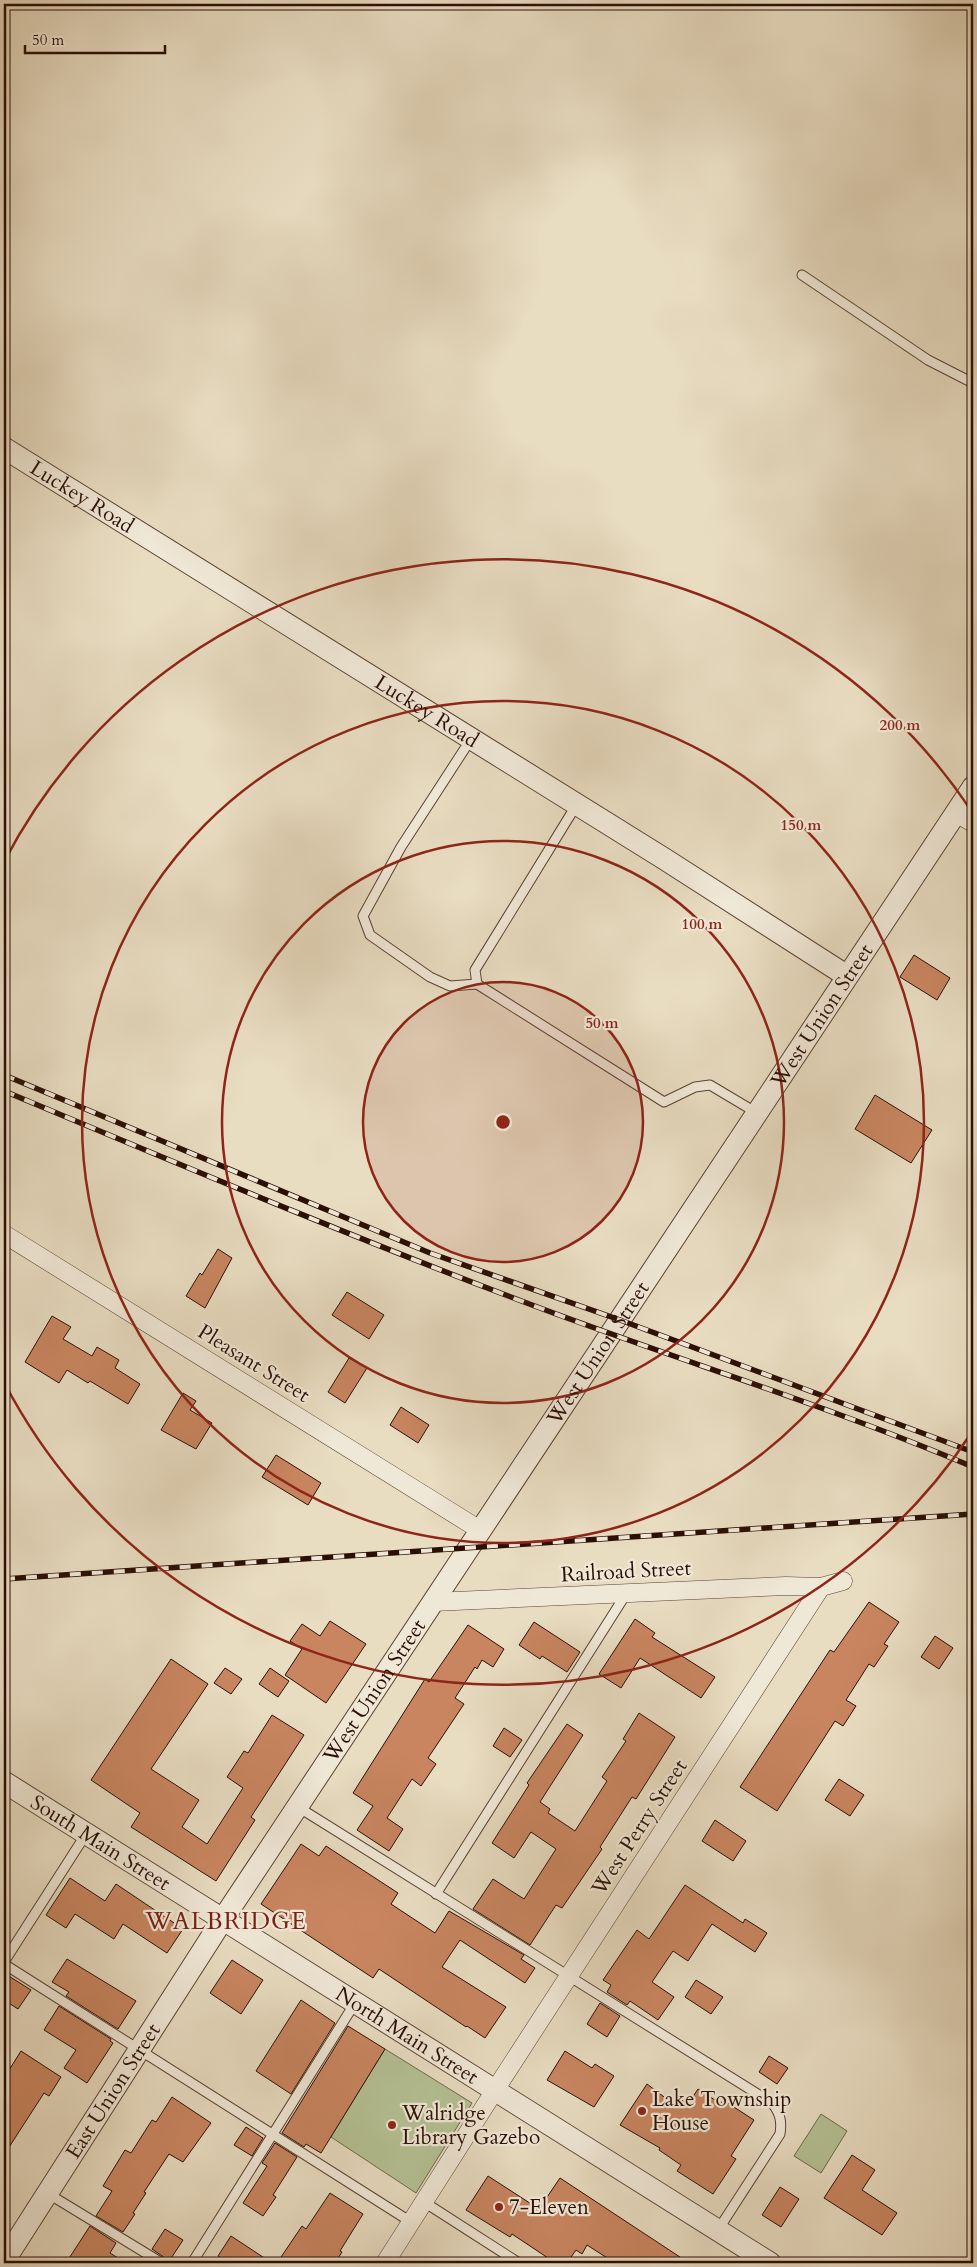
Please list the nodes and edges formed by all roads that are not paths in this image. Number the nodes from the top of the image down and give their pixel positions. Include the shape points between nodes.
1 (802, 275) dead end
2 (973, 384) edge
3 (4, 448) edge
4 (471, 739) junction
5 (973, 787) edge
6 (577, 804) junction
7 (965, 818) edge
8 (847, 976) junction
9 (477, 984) junction
10 (757, 1113) junction
11 (4, 1234) edge
12 (480, 1530) junction
13 (843, 1581) dead end
14 (821, 1588) junction
15 (626, 1594) junction
16 (433, 1602) junction
17 (4, 1782) edge
18 (297, 1807) junction
19 (86, 1833) junction
20 (436, 1894) junction
21 (223, 1919) junction
22 (4, 1963) edge
23 (568, 1977) junction
24 (356, 2002) junction
25 (140, 2050) junction
26 (495, 2090) junction
27 (272, 2135) junction
28 (47, 2193) junction
29 (424, 2202) junction
30 (411, 2222) junction
31 (718, 2230) junction
32 (4, 2261) edge
33 (162, 2263) edge
34 (192, 2263) edge
35 (385, 2263) edge
36 (519, 2263) edge
37 (770, 2263) edge

1 - 2 lane via 928,360
3 - 4 street, Luckey Road
4 - 6 street, Luckey Road
4 - 9 lane via 401,847 363,916 370,935 430,977 450,986
5 - 7 street, West Union Street
6 - 8 street, Luckey Road
6 - 9 lane via 475,970
7 - 8 street, West Union Street
8 - 10 street, West Union Street
9 - 10 lane via 664,1102 710,1084
10 - 12 street, West Union Street
11 - 12 street, Pleasant Street
12 - 16 street, West Union Street
13 - 14 street
14 - 15 street, Railroad Street via 786,1586
14 - 23 street, West Perry Street
15 - 16 street, Railroad Street
15 - 20 lane
16 - 18 street, West Union Street
17 - 19 street, South Main Street
18 - 20 lane
18 - 21 street, West Union Street
19 - 21 street, South Main Street
19 - 22 lane
20 - 23 lane
21 - 24 street, North Main Street
21 - 25 street, East Union Street
22 - 25 lane
23 - 26 street, West Perry Street
23 - 31 lane via 772,2103 778,2110 780,2134
24 - 26 street, North Main Street
24 - 27 lane
25 - 27 lane
25 - 28 street, East Union Street
26 - 29 street, West Perry Street
26 - 31 street, North Main Street
27 - 30 lane
27 - 34 lane
28 - 32 street, East Union Street
28 - 33 lane
29 - 30 street, West Perry Street
29 - 36 lane
30 - 35 street, West Perry Street
31 - 37 street, North Main Street

